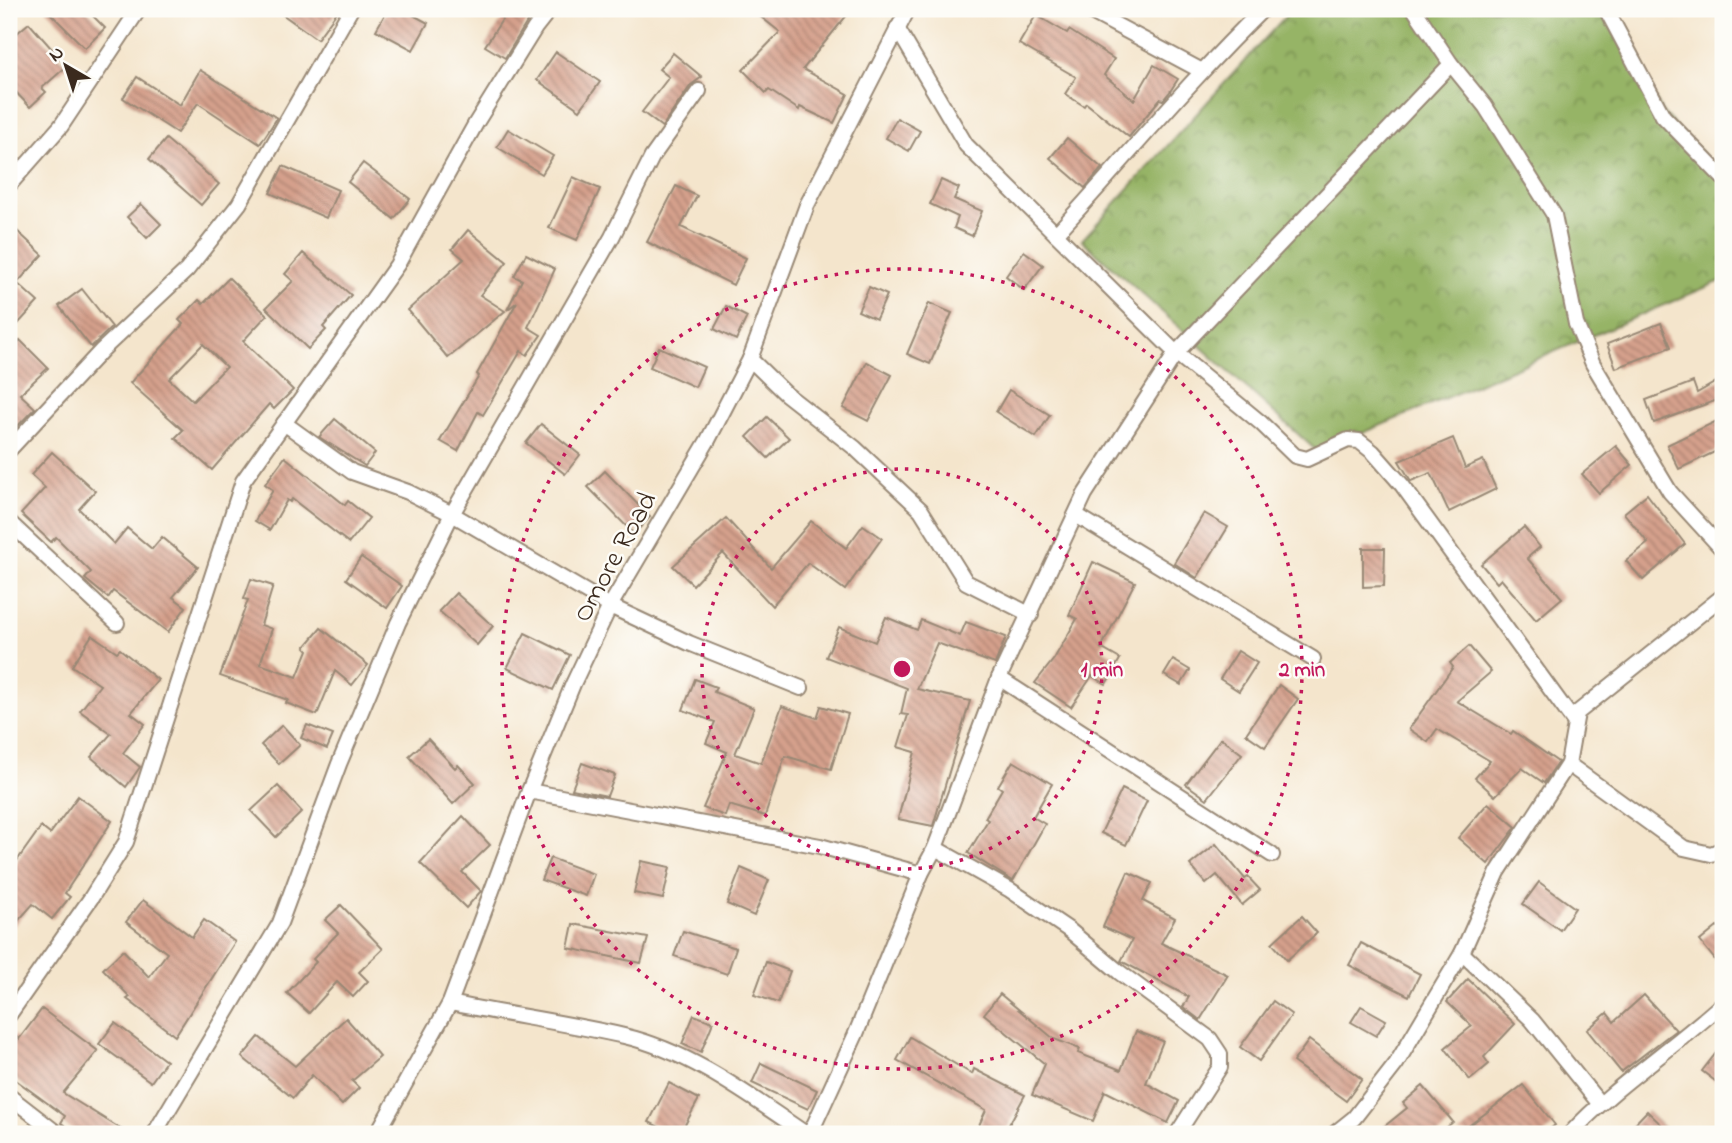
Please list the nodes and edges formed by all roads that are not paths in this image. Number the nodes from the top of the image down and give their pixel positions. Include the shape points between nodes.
1 (139, 9) edge
2 (351, 9) edge
3 (551, 9) edge
4 (908, 9) edge
5 (1086, 9) edge
6 (1263, 9) edge
7 (1414, 9) edge
8 (1606, 9) edge
9 (897, 28) junction
10 (1451, 64) junction
11 (1200, 70) junction
12 (699, 91) dead end
13 (1723, 178) edge
14 (9, 185) edge
15 (1056, 234) junction
16 (1176, 353) junction
17 (750, 359) junction
18 (284, 423) junction
19 (9, 450) edge
20 (452, 514) junction
21 (1076, 515) junction
22 (9, 522) edge
23 (1723, 550) edge
24 (1723, 596) edge
25 (610, 606) junction
26 (1031, 615) junction
27 (117, 623) dead end
28 (1313, 659) dead end
29 (999, 678) junction
30 (801, 688) dead end
31 (1575, 723) junction
32 (1567, 764) junction
33 (528, 791) junction
34 (935, 848) junction
35 (1723, 849) edge
36 (1272, 855) dead end
37 (920, 874) junction
38 (1462, 953) junction
39 (450, 1003) junction
40 (1723, 1003) edge
41 (9, 1015) edge
42 (9, 1096) edge
43 (1599, 1103) junction
44 (58, 1134) edge
45 (154, 1134) edge
46 (377, 1134) edge
47 (808, 1134) edge
48 (1177, 1134) edge
49 (1334, 1134) edge
50 (1570, 1134) edge

1 - 14 street via 61,126
2 - 19 street via 239,204 187,270 102,350
3 - 18 street via 475,124 397,265
4 - 9 street, Omore Road
5 - 11 street
6 - 11 street
7 - 10 street
8 - 13 street via 1663,116
9 - 15 street via 967,145
9 - 17 street, Omore Road via 807,205
10 - 16 street
10 - 23 street via 1485,106 1554,215 1576,324 1593,365 1670,492
11 - 15 street
12 - 20 street via 652,157 612,236
15 - 16 street
16 - 21 street
16 - 31 street via 1295,456 1318,456 1348,440 1359,441 1373,452 1402,485
17 - 25 street, Omore Road
17 - 26 street via 920,509 966,582
18 - 20 street via 352,472
18 - 41 street via 243,481 126,842
20 - 25 street
20 - 45 street via 398,623 280,923
21 - 26 street
21 - 28 street
22 - 27 street
24 - 31 street via 1577,713
25 - 30 street
25 - 33 street, Omore Road
26 - 29 street
29 - 34 street
29 - 36 street
31 - 32 street
32 - 35 street via 1684,848 1711,854
32 - 38 street via 1498,872
33 - 37 street via 820,846
33 - 39 street, Omore Road
34 - 37 street
34 - 48 street via 1069,930 1210,1039 1220,1054 1220,1067
37 - 47 street via 855,1036
38 - 43 street via 1532,1020
38 - 49 street via 1396,1064 1354,1118
39 - 46 street, Omore Road
39 - 47 street via 625,1036 680,1057
40 - 43 street via 1680,1043
42 - 44 street
43 - 50 street

